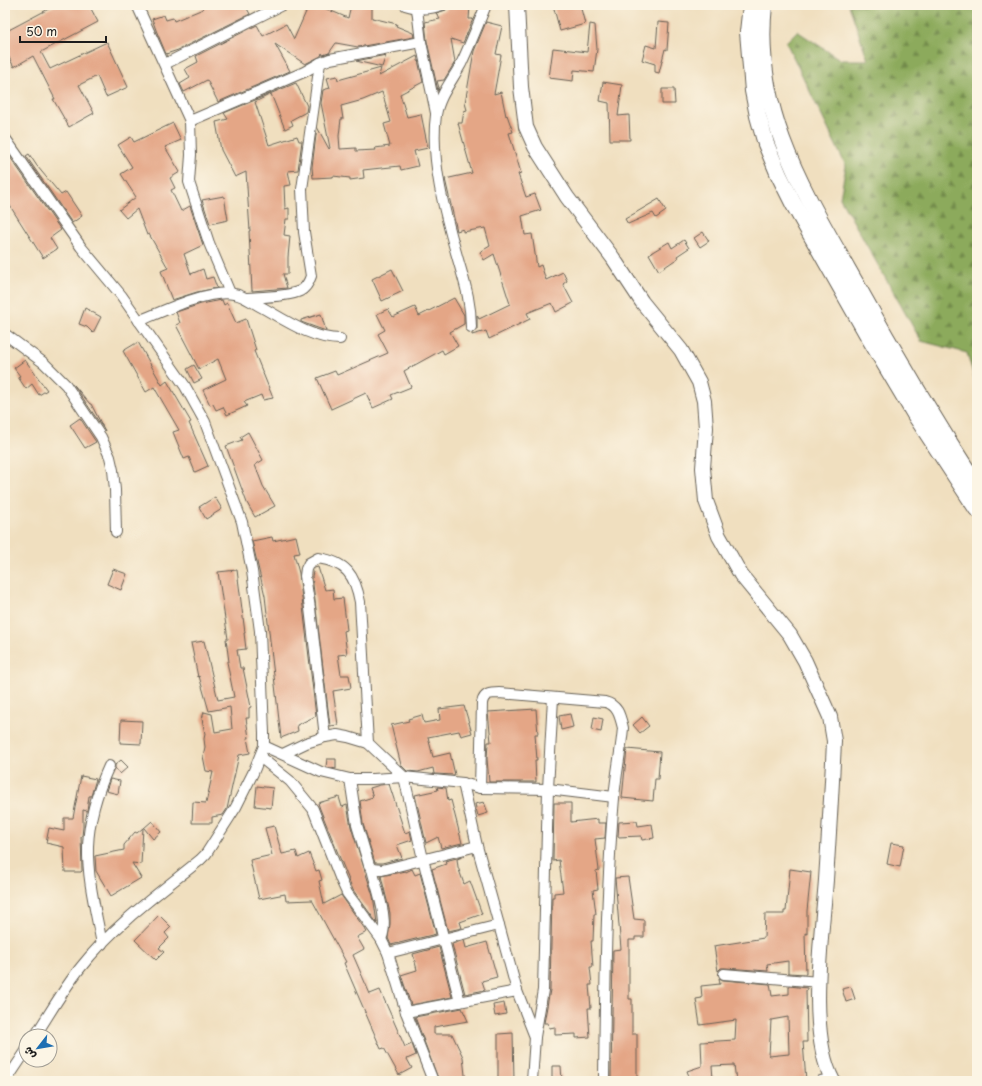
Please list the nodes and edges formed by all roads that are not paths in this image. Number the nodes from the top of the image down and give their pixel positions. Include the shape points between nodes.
1 (137, 5) edge
2 (282, 5) edge
3 (404, 5) edge
4 (442, 5) edge
5 (486, 5) edge
6 (517, 5) edge
7 (752, 5) edge
8 (764, 5) edge
9 (417, 9) junction
10 (421, 42) junction
11 (320, 63) junction
12 (165, 64) junction
13 (436, 115) junction
14 (190, 121) junction
15 (5, 138) edge
16 (230, 293) junction
17 (246, 298) junction
18 (139, 321) junction
19 (471, 327) dead end
20 (5, 334) edge
21 (340, 339) dead end
22 (977, 486) edge
23 (977, 509) edge
24 (116, 532) dead end
25 (553, 698) junction
26 (325, 737) junction
27 (368, 743) junction
28 (264, 746) junction
29 (283, 754) junction
30 (260, 757) junction
31 (109, 766) dead end
32 (404, 777) junction
33 (350, 779) junction
34 (464, 783) junction
35 (480, 788) junction
36 (548, 790) junction
37 (614, 797) junction
38 (477, 846) junction
39 (423, 859) junction
40 (372, 869) junction
41 (499, 925) junction
42 (381, 939) junction
43 (443, 939) junction
44 (102, 944) junction
45 (388, 953) junction
46 (724, 974) dead end
47 (819, 982) junction
48 (517, 991) junction
49 (460, 1002) junction
50 (406, 1012) junction
51 (40, 1028) edge
52 (535, 1037) junction
53 (18, 1063) edge
54 (829, 1080) edge
55 (6, 1081) edge
56 (433, 1081) edge
57 (532, 1081) edge
58 (604, 1081) edge

1 - 12 street
2 - 12 street
3 - 9 street
4 - 9 street via 425,10
5 - 13 street via 461,64 441,97
6 - 47 main road via 526,128 543,161 567,197 642,302 681,350 699,382 704,401 706,428 703,468 706,502 718,536 741,575 790,636 830,717 834,741
7 - 23 highway via 748,32 753,91 766,144 779,175 870,339 914,413
8 - 22 highway via 764,66 768,93 776,126 788,156 804,191 875,318 936,423
9 - 10 street
10 - 11 street via 341,56
10 - 13 street
11 - 14 street
11 - 17 street via 302,189 304,232 311,276 309,283 300,292
12 - 14 street
13 - 19 street via 435,148 440,182 445,212 468,294
14 - 16 street via 189,182 209,243
15 - 18 street via 81,247
16 - 17 street
16 - 18 street via 195,299
17 - 21 street via 306,331
18 - 28 street via 185,386 204,422 242,522 260,631
20 - 24 street via 44,363 66,385 101,437 113,470
25 - 35 street via 494,693 483,698
25 - 36 street
25 - 37 street via 605,702 617,708 623,728
26 - 27 street via 348,737
26 - 27 street via 305,576 309,563 318,558 343,566 350,573 358,590
26 - 29 street
27 - 32 street
28 - 29 street
28 - 30 street
29 - 33 street via 321,772
30 - 42 street via 290,781 313,808 347,893
30 - 44 street via 236,807 206,854 122,924
31 - 44 street via 99,789 88,846 91,882
32 - 33 street
32 - 34 street
32 - 39 street
33 - 40 street via 357,825
34 - 35 street
34 - 38 street
35 - 36 street
36 - 37 street
36 - 52 street via 543,990
37 - 58 street via 605,975
38 - 39 street
38 - 41 street
39 - 40 street via 382,870
39 - 43 street
40 - 42 street via 384,917
41 - 43 street
41 - 48 street
42 - 45 street
43 - 45 street
43 - 49 street
44 - 51 street via 81,967
45 - 50 street
46 - 47 street
47 - 54 main road via 820,1026
48 - 49 street
48 - 52 street
49 - 50 street
50 - 56 street
52 - 57 street
53 - 55 street

